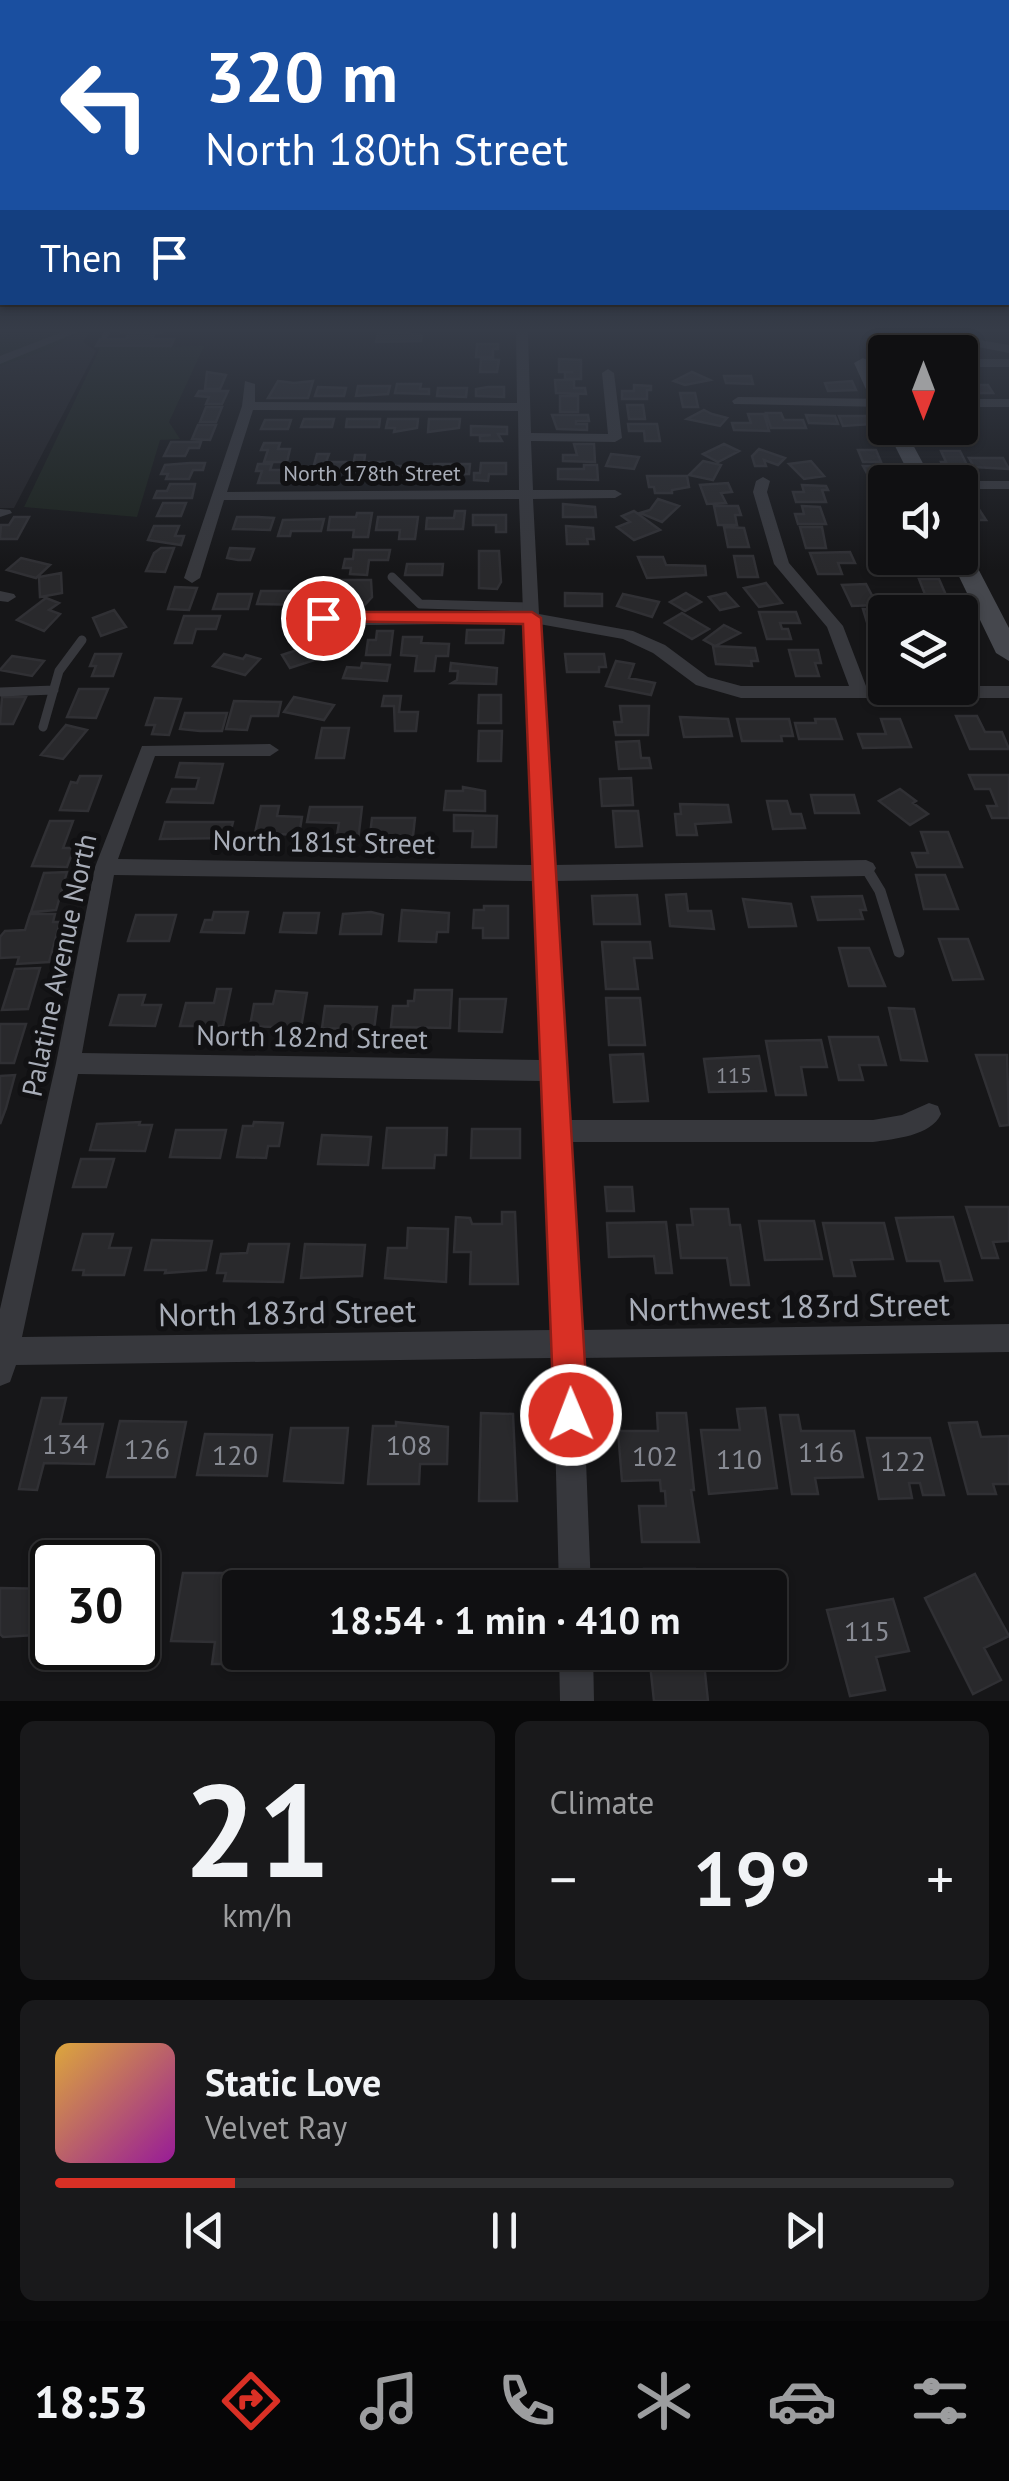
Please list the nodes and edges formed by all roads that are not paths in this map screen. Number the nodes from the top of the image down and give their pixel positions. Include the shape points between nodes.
1 (246, 411) edge
2 (523, 411) edge
3 (613, 411) edge
4 (524, 437) junction
5 (763, 481) dead end
6 (978, 485) edge
7 (1009, 485) edge
8 (526, 494) junction
9 (615, 494) dead end
10 (218, 496) junction
11 (970, 575) edge
12 (192, 578) dead end
13 (392, 578) dead end
14 (532, 612) junction
15 (291, 621) dead end
16 (82, 640) dead end
17 (1009, 653) edge
18 (54, 690) junction
19 (0, 692) edge
20 (1009, 692) edge
21 (860, 694) junction
22 (43, 727) dead end
23 (270, 750) dead end
24 (105, 867) junction
25 (866, 868) joint
26 (542, 873) junction
27 (899, 952) dead end
28 (68, 1062) junction
29 (556, 1071) junction
30 (929, 1114) dead end
31 (559, 1132) junction
32 (1009, 1338) edge
33 (570, 1346) junction
34 (3, 1361) edge
35 (574, 1570) edge
36 (576, 1670) edge
37 (577, 1701) edge

1 - 10 street
2 - 4 street
3 - 4 street via 616,438
4 - 8 street
5 - 21 street via 760,492 782,564 835,626
6 - 7 street
8 - 9 street, North 178th Street
8 - 10 street, North 178th Street
8 - 14 street
10 - 12 street
11 - 17 street
13 - 14 lane via 420,604
14 - 15 street
14 - 21 street via 627,635 720,689
14 - 26 street
16 - 18 lane
18 - 19 lane
18 - 22 lane
20 - 21 street
23 - 24 street, Palatine Avenue North via 148,750
24 - 26 street, North 181st Street
24 - 28 street, Palatine Avenue North
25 - 26 street, North 181st Street
25 - 27 lane
26 - 29 street
28 - 29 street, North 182nd Street
28 - 34 street, Palatine Avenue North
29 - 31 street
30 - 31 street via 873,1132
31 - 33 street
32 - 33 street, Northwest 183rd Street
33 - 34 street, North 183rd Street
33 - 35 street
36 - 37 street

